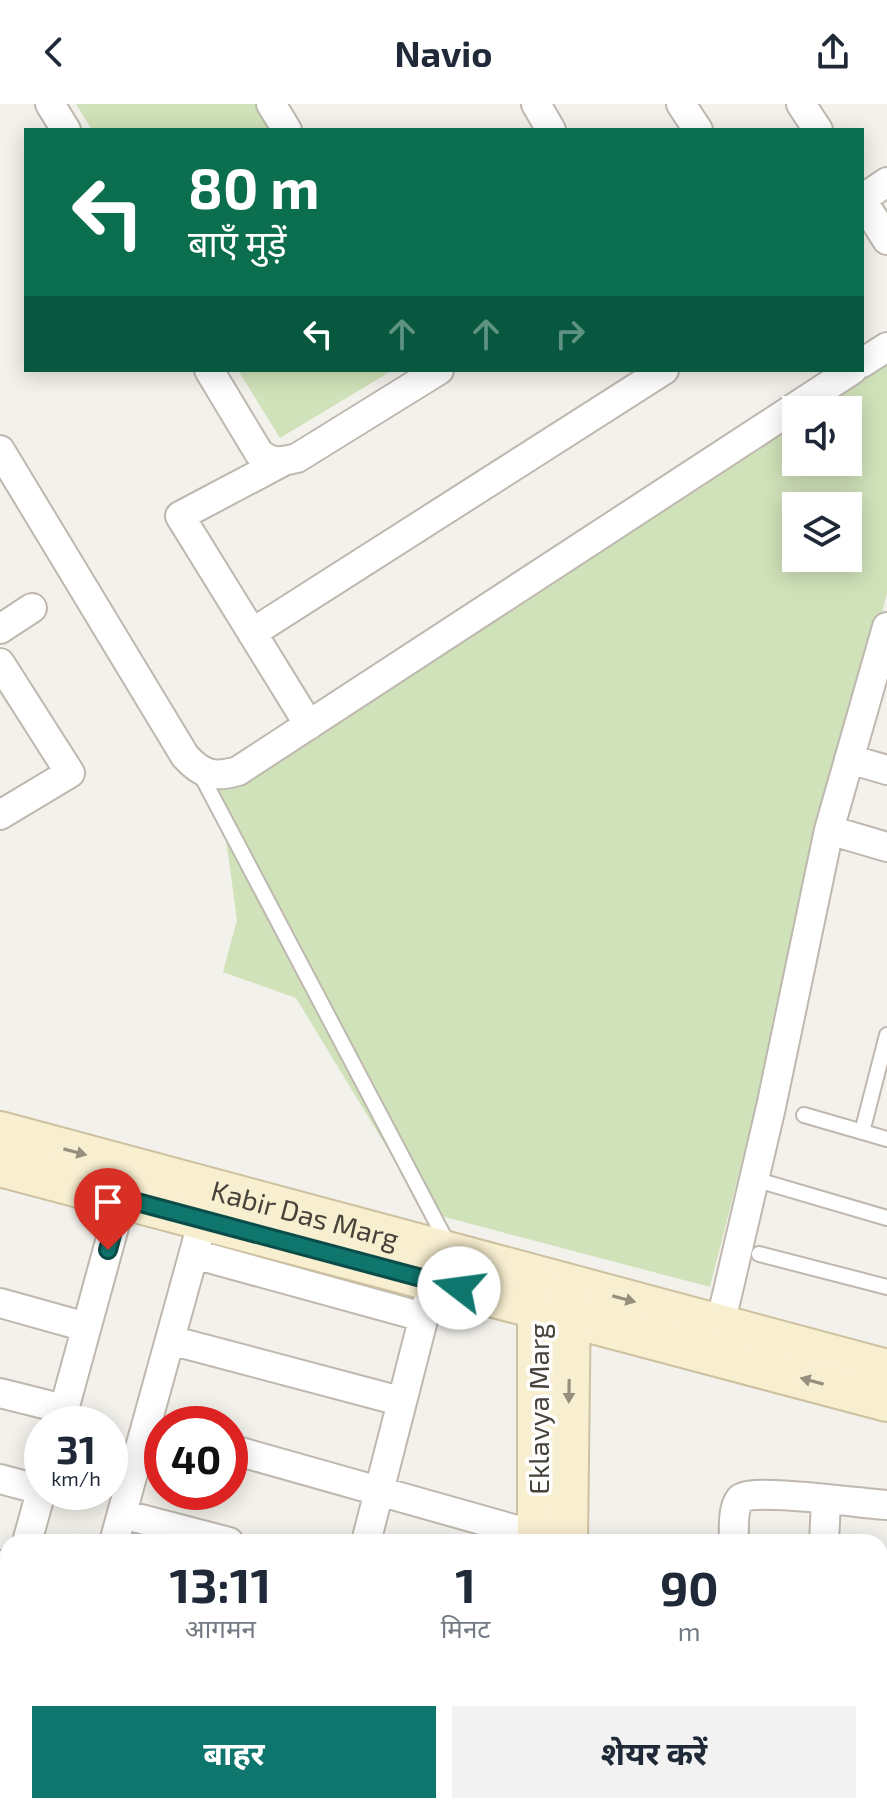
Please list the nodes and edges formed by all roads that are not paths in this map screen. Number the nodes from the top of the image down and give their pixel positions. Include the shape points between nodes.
1 (50, 104) edge
2 (271, 104) edge
3 (536, 104) edge
4 (681, 104) edge
5 (801, 104) edge
6 (65, 128) edge
7 (286, 128) edge
8 (550, 128) edge
9 (697, 128) edge
10 (817, 128) edge
11 (887, 182) edge
12 (864, 199) edge
13 (864, 205) edge
14 (877, 239) edge
15 (887, 347) edge
16 (864, 362) edge
17 (210, 372) edge
18 (435, 372) edge
19 (661, 372) edge
20 (849, 372) edge
21 (0, 450) edge
22 (282, 462) junction
23 (32, 608) dead end
24 (887, 627) edge
25 (0, 629) edge
26 (252, 633) junction
27 (0, 663) edge
28 (878, 689) edge
29 (309, 725) junction
30 (849, 759) junction
31 (887, 770) edge
32 (200, 772) junction
33 (0, 815) edge
34 (829, 830) junction
35 (887, 847) edge
36 (887, 1035) edge
37 (804, 1115) dead end
38 (0, 1132) edge
39 (862, 1132) junction
40 (887, 1139) edge
41 (0, 1166) edge
42 (754, 1179) junction
43 (122, 1198) junction
44 (887, 1218) edge
45 (198, 1237) junction
46 (759, 1254) dead end
47 (436, 1284) junction
48 (887, 1287) edge
49 (554, 1297) junction
50 (0, 1303) edge
51 (720, 1325) junction
52 (86, 1327) junction
53 (170, 1340) junction
54 (887, 1370) edge
55 (0, 1393) edge
56 (400, 1401) junction
57 (887, 1401) edge
58 (34, 1406) edge
59 (65, 1406) edge
60 (158, 1406) edge
61 (144, 1454) edge
62 (248, 1454) edge
63 (0, 1479) edge
64 (24, 1485) edge
65 (379, 1493) junction
66 (826, 1502) junction
67 (887, 1505) edge
68 (36, 1510) edge
69 (122, 1514) junction
70 (29, 1534) edge
71 (116, 1534) edge
72 (198, 1534) edge
73 (368, 1534) edge
74 (526, 1534) edge
75 (548, 1534) edge
76 (734, 1534) edge
77 (824, 1534) edge

1 - 6 street
2 - 7 street
3 - 8 street
4 - 9 street
5 - 10 street
11 - 12 street
13 - 14 street
15 - 16 street
17 - 22 street via 259,453 268,461
18 - 22 street via 297,458
19 - 26 street
20 - 29 street
21 - 32 street via 185,756
22 - 26 street via 180,516
23 - 25 street
24 - 28 street
26 - 29 street
27 - 33 street via 70,773
28 - 30 street
29 - 32 street via 238,771 222,776
30 - 31 street
30 - 34 street
32 - 47 lane
34 - 35 street
34 - 42 street
36 - 39 lane
37 - 39 lane
38 -> 47 street, Kabir Das Marg
39 - 40 lane
41 - 43 street, Kabir Das Marg
42 - 44 lane
42 - 51 street
43 - 45 street, Kabir Das Marg
43 - 52 street
45 - 47 street, Kabir Das Marg
45 - 53 street
46 - 48 lane
47 - 49 street, Kabir Das Marg
47 - 56 street
49 -> 51 street, Kabir Das Marg
57 -> 49 street, Kabir Das Marg
49 - 75 street, Eklavya Marg
50 - 52 street
51 - 54 street, Kabir Das Marg
52 - 59 street
53 - 56 street
53 - 60 street
55 - 58 street
56 - 65 street
61 - 69 street
62 - 65 street
63 - 64 street
65 - 73 street
65 - 74 street
66 - 67 street
66 - 76 street via 748,1493 736,1510
66 - 77 street
68 - 70 street
69 - 71 street
69 - 72 street

